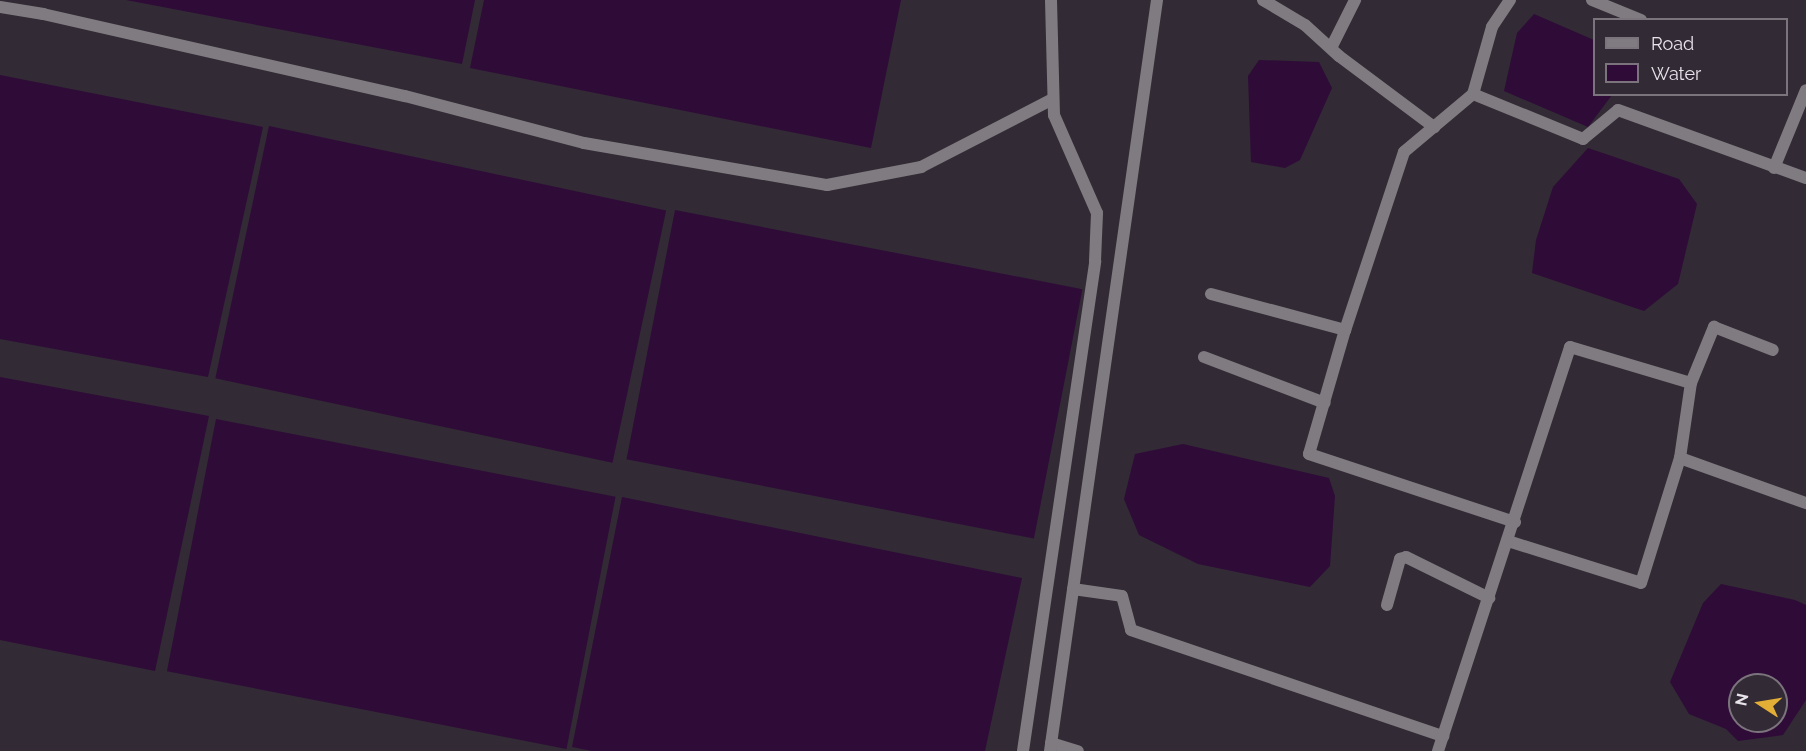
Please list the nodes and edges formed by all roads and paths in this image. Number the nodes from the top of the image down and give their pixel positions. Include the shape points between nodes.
1 (1051, 0) edge
2 (1157, 0) edge
3 (1263, 0) edge
4 (1355, 0) edge
5 (1510, 0) edge
6 (1592, 0) edge
7 (0, 7) edge
8 (1636, 18) edge
9 (1331, 48) junction
10 (1806, 90) edge
11 (1473, 94) junction
12 (1053, 99) junction
13 (1434, 127) junction
14 (1774, 168) junction
15 (1806, 178) edge
16 (1211, 294) dead end
17 (1345, 330) junction
18 (1773, 350) dead end
19 (1204, 357) dead end
20 (1691, 383) junction
21 (1325, 403) junction
22 (1680, 458) junction
23 (1806, 503) edge
24 (1515, 522) junction
25 (1508, 541) junction
26 (1073, 589) junction
27 (1489, 598) junction
28 (1387, 605) dead end
29 (1443, 736) junction
30 (1050, 747) edge
31 (1023, 751) edge
32 (1078, 751) edge
33 (1438, 751) edge

1 - 12 street
2 - 26 street
3 - 9 street via 1305,25
4 - 9 street
5 - 11 street via 1492,27
6 - 8 street
7 - 12 street via 405,96 584,143 827,185 921,167
9 - 13 street
10 - 14 street
11 - 13 street
11 - 14 street via 1584,139 1618,110
12 - 31 street via 1054,115 1097,213 1095,261
13 - 17 street via 1404,152
14 - 15 street
16 - 17 street
17 - 21 street
18 - 20 street via 1714,327
19 - 21 street
20 - 22 street
20 - 24 street via 1570,347
21 - 24 street via 1309,453
22 - 23 street
22 - 25 street via 1641,583
24 - 25 street
25 - 27 street
26 - 29 street via 1122,596 1131,630
26 - 30 street
27 - 28 street via 1406,557 1400,559
27 - 29 street
29 - 33 street
30 - 32 street

